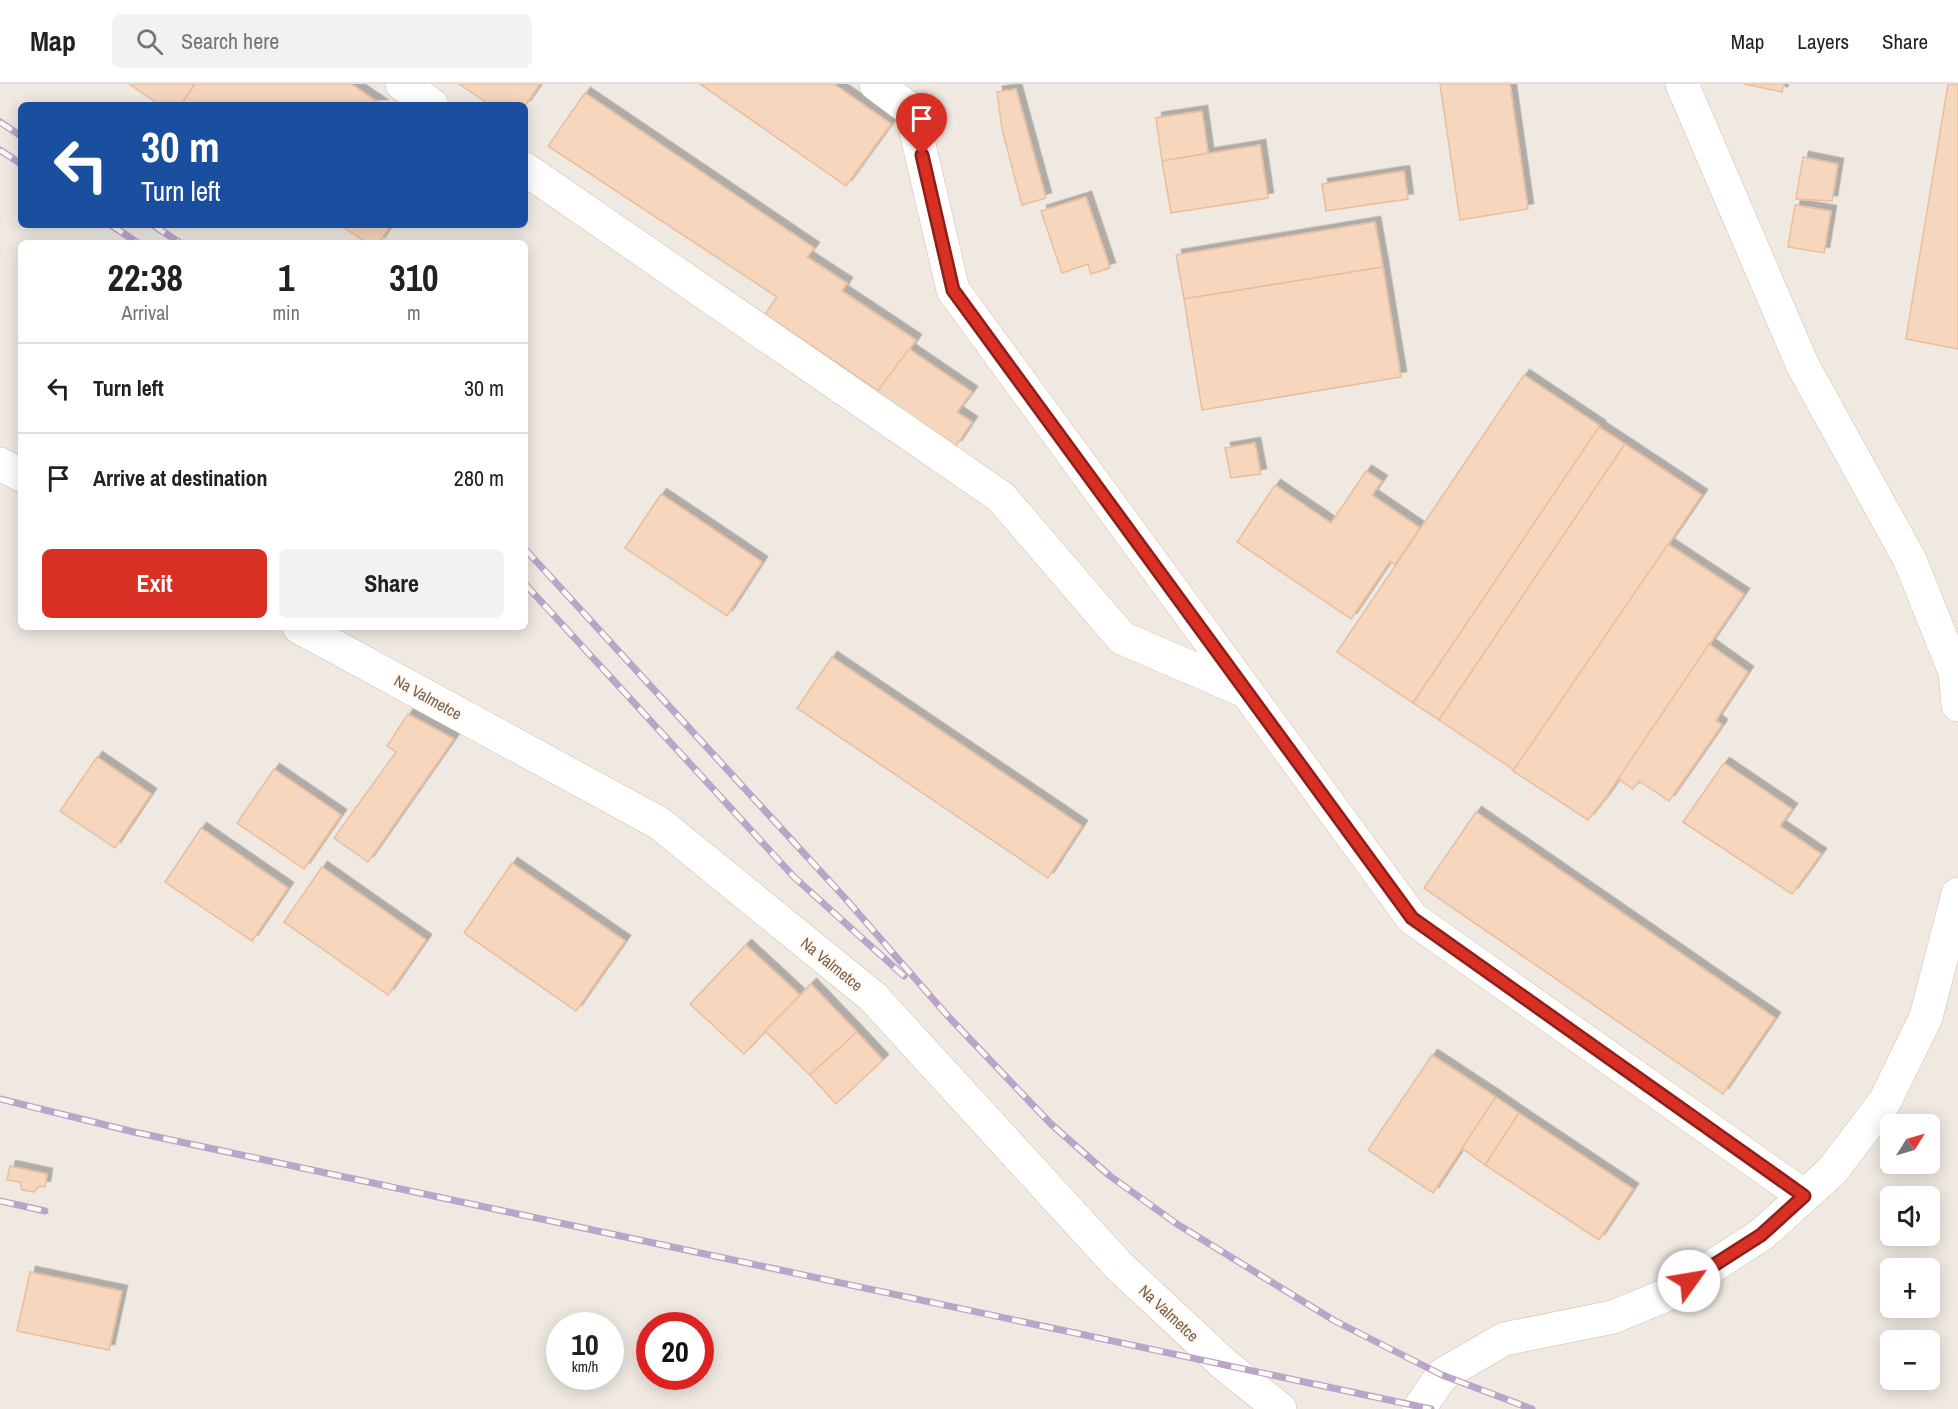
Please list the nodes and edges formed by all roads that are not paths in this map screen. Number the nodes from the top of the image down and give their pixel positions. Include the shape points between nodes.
1 (402, 84) edge
2 (876, 84) edge
3 (1682, 84) edge
4 (428, 102) edge
5 (528, 171) edge
6 (0, 464) edge
7 (18, 473) edge
8 (305, 630) edge
9 (1246, 691) junction
10 (1958, 705) edge
11 (1958, 894) edge
12 (1804, 1196) junction
13 (1280, 1409) edge
14 (1419, 1409) edge

1 - 4 street
2 - 9 street via 911,110 953,290
3 - 10 street via 1803,366 1910,561 1954,672
5 - 9 street via 1001,497 1122,638
6 - 7 street
8 - 13 street, Na Valmetce via 659,823 873,997 1119,1266 1224,1364
9 - 12 street via 1412,918
11 - 12 street via 1926,1017 1885,1101 1832,1171
12 - 14 street via 1761,1235 1671,1293 1613,1317 1504,1339 1468,1358 1442,1375

